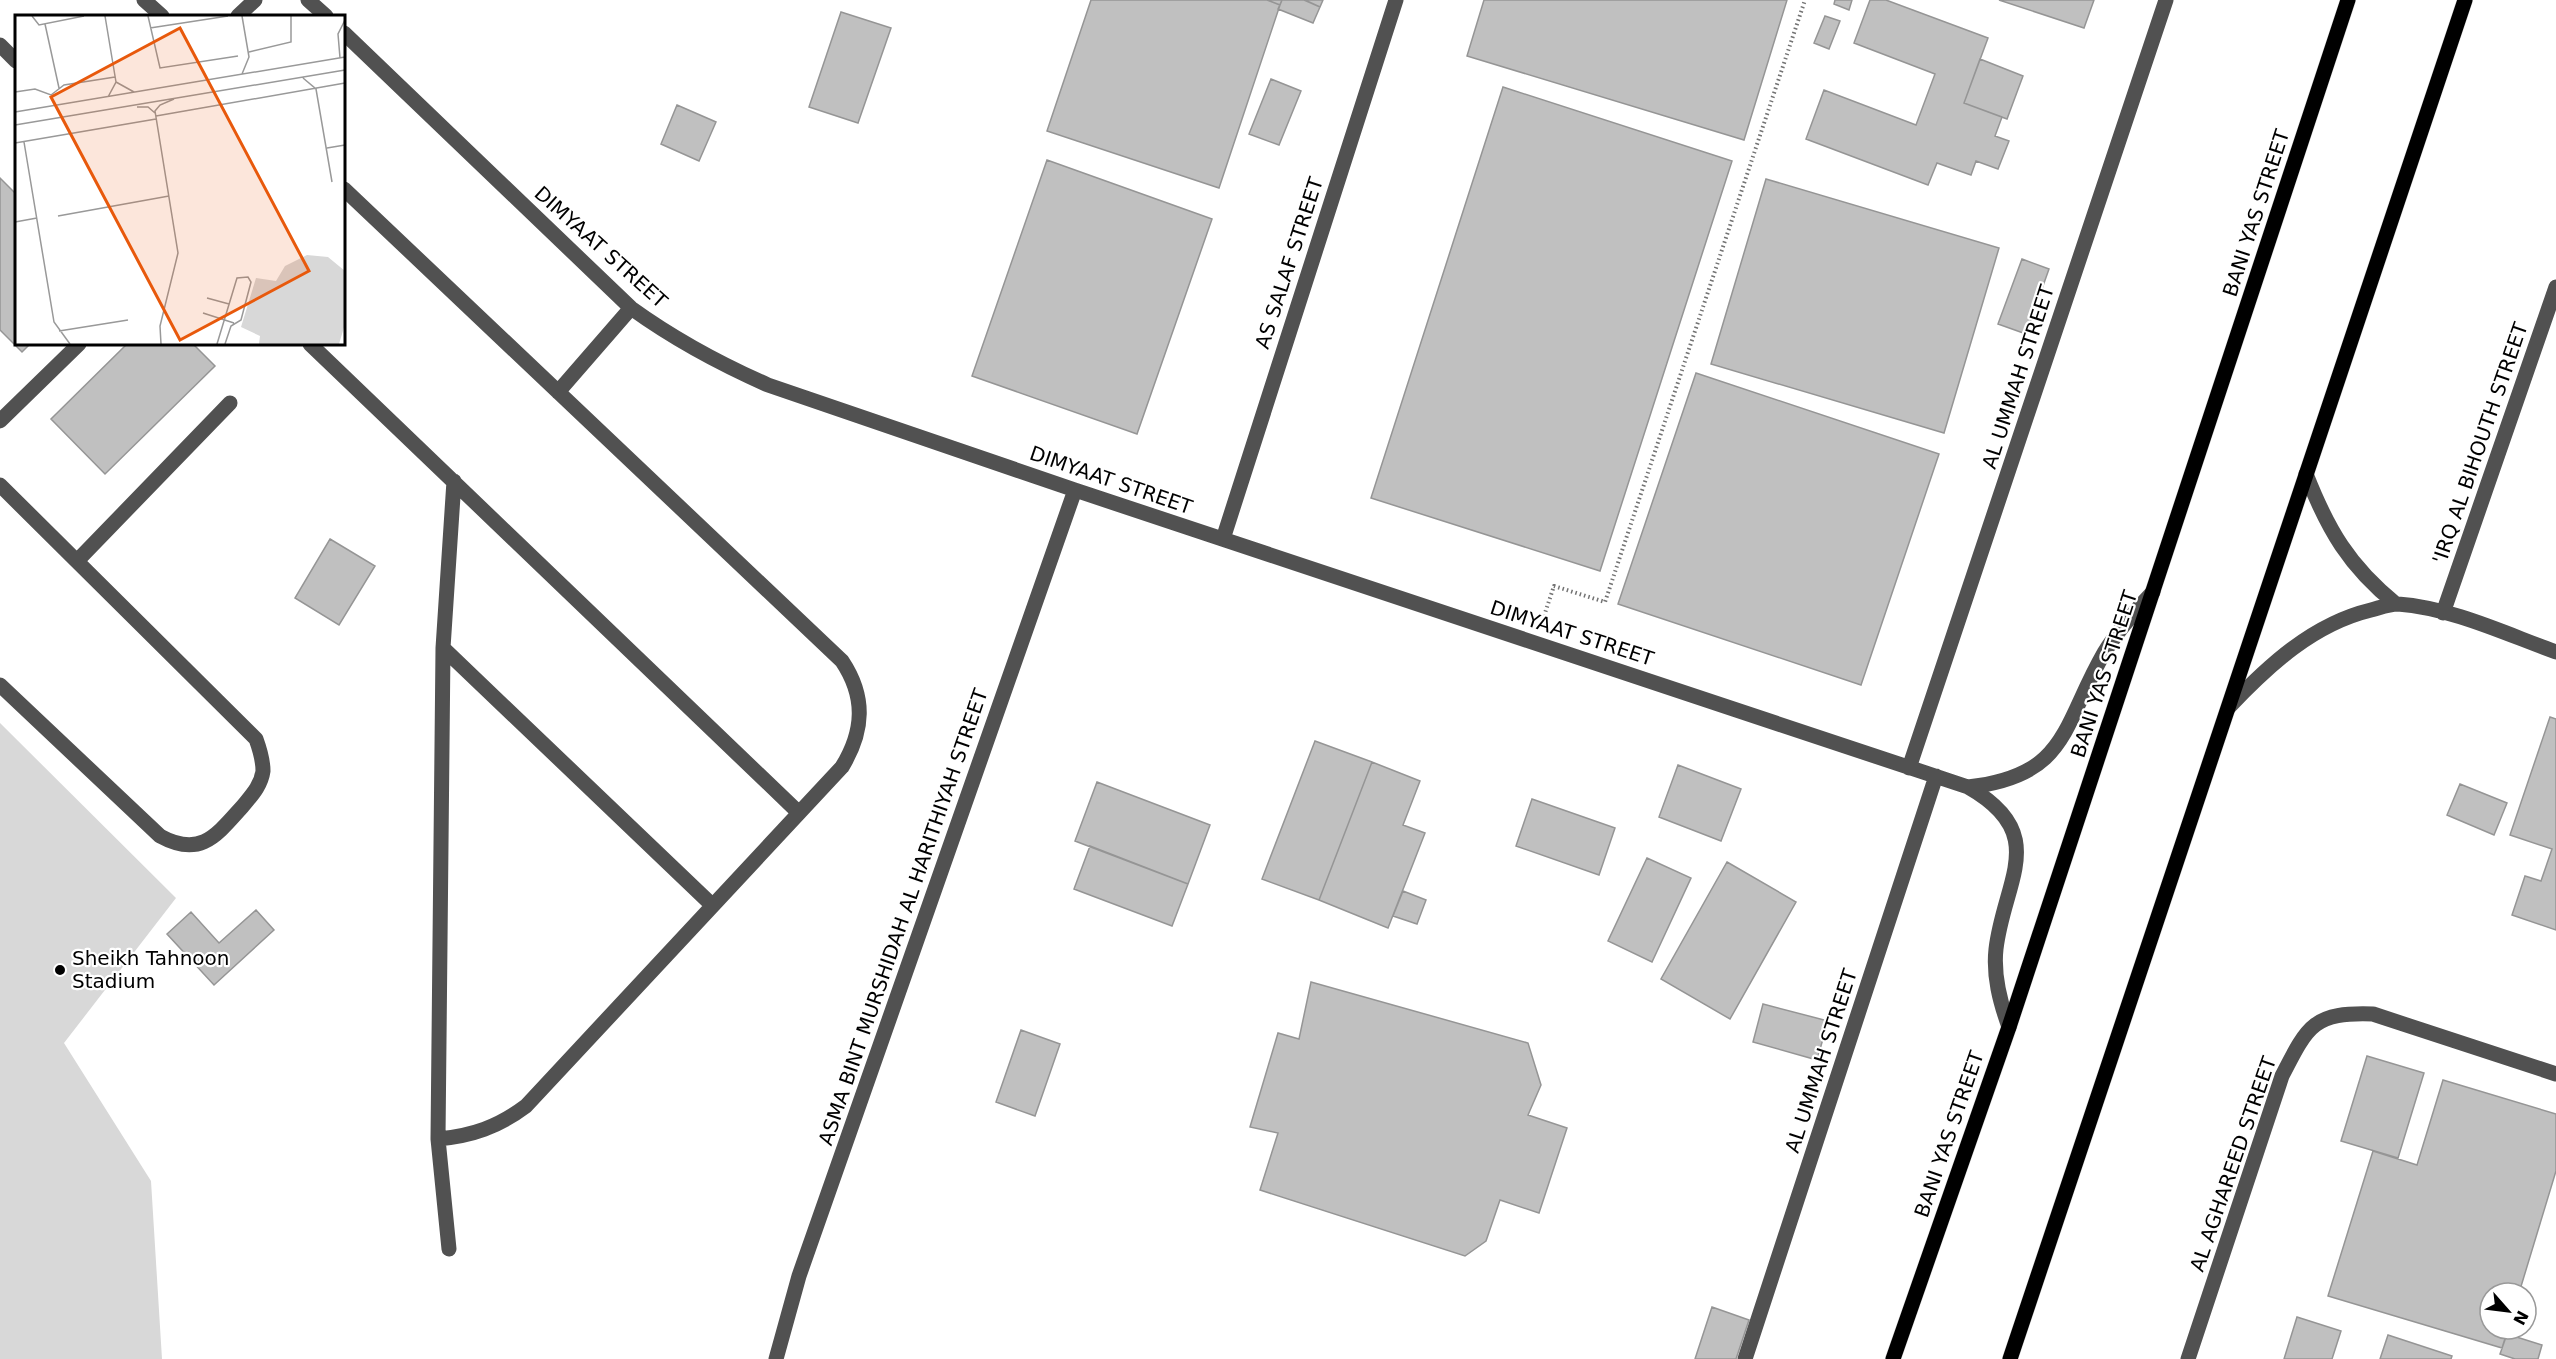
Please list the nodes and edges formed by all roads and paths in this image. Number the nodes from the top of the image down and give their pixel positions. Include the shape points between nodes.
1 (144, 0) edge
2 (255, 0) edge
3 (308, 0) edge
4 (1396, 0) edge
5 (1805, 0) edge
6 (2166, 0) edge
7 (2348, 0) edge
8 (2465, 0) edge
9 (161, 15) edge
10 (239, 15) edge
11 (325, 15) edge
12 (345, 34) edge
13 (0, 45) edge
14 (15, 60) edge
15 (345, 190) edge
16 (2556, 287) edge
17 (631, 308) junction
18 (78, 345) edge
19 (311, 345) edge
20 (558, 392) junction
21 (230, 403) dead end
22 (0, 421) edge
23 (2306, 474) junction
24 (454, 481) junction
25 (0, 485) edge
26 (1076, 490) junction
27 (1223, 539) junction
28 (77, 561) junction
29 (2154, 592) junction
30 (2396, 604) junction
31 (2443, 613) junction
32 (1535, 643) junction
33 (443, 648) junction
34 (2556, 652) edge
35 (0, 685) edge
36 (2229, 707) junction
37 (1910, 768) junction
38 (1936, 776) junction
39 (1968, 787) junction
40 (798, 812) junction
41 (712, 905) junction
42 (2009, 1026) junction
43 (2556, 1074) edge
44 (438, 1139) junction
45 (449, 1249) dead end
46 (776, 1359) edge
47 (1745, 1359) edge
48 (1893, 1359) edge
49 (2010, 1359) edge
50 (2188, 1359) edge

1 - 9 street
2 - 10 street
3 - 11 street
4 - 27 street, AS SALAF STREET
5 - 32 path via 1605,602 1554,586
6 - 37 street, AL UMMAH STREET
7 - 29 main road, BANI YAS STREET
8 - 23 main road
12 - 17 street, DIMYAAT STREET
13 - 14 street
15 - 20 street
16 - 31 street, 'IRQ AL BIHOUTH STREET
17 - 20 street
17 - 26 street, DIMYAAT STREET via 720,364 768,385
18 - 22 street
19 - 24 street
20 - 40 street via 842,661 853,677 861,713 852,750 842,767
21 - 28 street
23 - 30 street via 2332,534 2350,560
23 - 36 main road
24 - 33 street
24 - 40 street
25 - 28 street
26 - 27 street, DIMYAAT STREET
26 - 46 street, ASMA BINT MURSHIDAH AL HARITHIYAH STREET via 800,1276
27 - 32 street, DIMYAAT STREET
28 - 35 street via 256,739 263,772 259,787 216,836 190,846 173,843 160,836
29 - 39 street, DIMYAAT STREET via 2104,653 2063,737 2050,755 2012,780
29 - 42 main road, BANI YAS STREET
30 - 31 street
30 - 36 street via 2364,612 2304,639 2277,659
31 - 34 street
32 - 37 street, DIMYAAT STREET
33 - 41 street
33 - 44 street
36 - 49 main road
37 - 38 street, DIMYAAT STREET
38 - 39 street, DIMYAAT STREET
38 - 47 street, AL UMMAH STREET
39 - 42 street, DIMYAAT STREET via 1998,808 2015,840 2018,858 1996,949 2000,1002
40 - 41 street
41 - 44 street via 526,1106 484,1131
42 - 48 main road, BANI YAS STREET
43 - 50 street, AL AGHAREED STREET via 2373,1014 2345,1013 2318,1021 2297,1046 2282,1076
44 - 45 street

